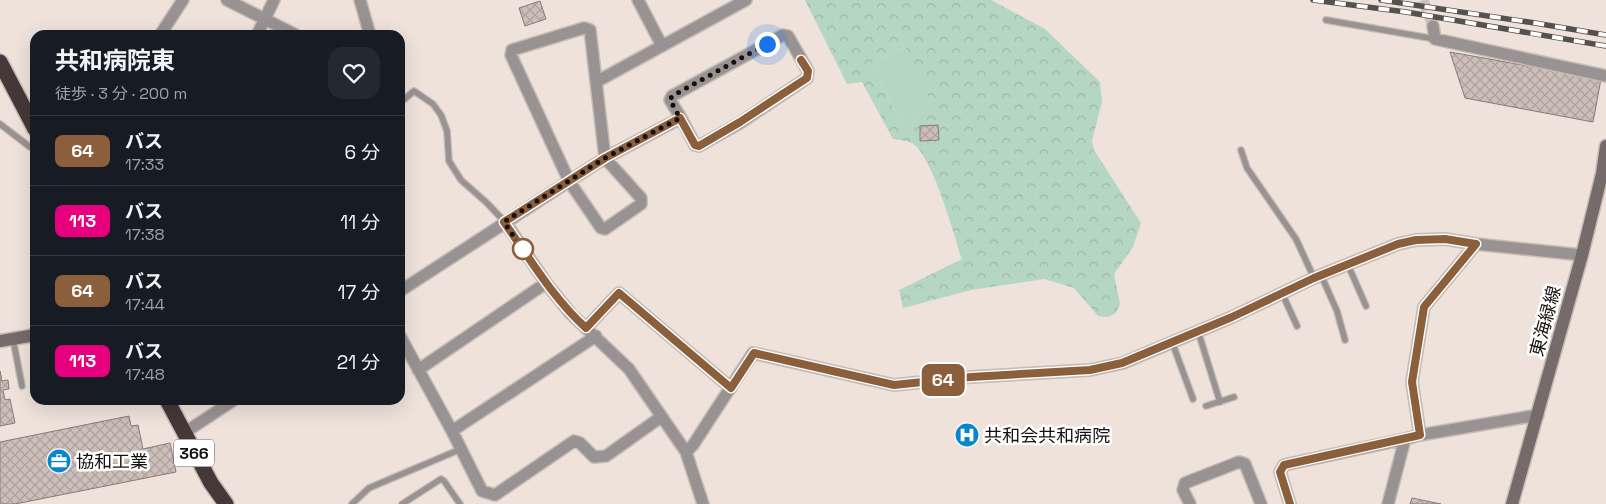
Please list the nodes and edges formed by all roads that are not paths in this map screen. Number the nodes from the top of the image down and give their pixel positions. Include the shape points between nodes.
1 (183, 0) edge
2 (227, 0) edge
3 (274, 0) edge
4 (360, 0) edge
5 (638, 0) edge
6 (746, 0) edge
7 (264, 19) junction
8 (1326, 20) dead end
9 (1433, 26) tunnel mouth
10 (163, 30) edge
11 (259, 30) edge
12 (286, 30) edge
13 (369, 30) edge
14 (1434, 39) junction
15 (662, 46) junction
16 (0, 62) edge
17 (1606, 76) edge
18 (596, 82) junction
19 (405, 99) edge
20 (680, 118) junction
21 (30, 119) edge
22 (0, 124) edge
23 (30, 146) edge
24 (1606, 146) edge
25 (1241, 150) dead end
26 (605, 158) junction
27 (569, 181) junction
28 (504, 222) junction
29 (1476, 244) junction
30 (1582, 255) junction
31 (1348, 265) junction
32 (1317, 277) junction
33 (546, 283) junction
34 (405, 285) edge
35 (1282, 293) junction
36 (1366, 306) dead end
37 (1297, 326) dead end
38 (586, 328) junction
39 (1198, 331) junction
40 (596, 336) junction
41 (30, 337) edge
42 (13, 339) junction
43 (1345, 340) dead end
44 (0, 341) edge
45 (1172, 342) junction
46 (405, 345) edge
47 (418, 370) junction
48 (22, 386) dead end
49 (731, 388) junction
50 (1234, 397) dead end
51 (1193, 399) dead end
52 (1220, 402) junction
53 (170, 405) edge
54 (226, 405) edge
55 (1206, 406) dead end
56 (1538, 415) junction
57 (661, 417) junction
58 (452, 432) junction
59 (184, 433) junction
60 (1420, 435) junction
61 (1405, 440) junction
62 (461, 449) junction
63 (686, 452) junction
64 (226, 504) edge
65 (352, 504) edge
66 (402, 504) edge
67 (460, 504) edge
68 (703, 504) edge
69 (1190, 504) edge
70 (1261, 504) edge
71 (1290, 504) edge
72 (1388, 504) edge
73 (1512, 504) edge

1 - 10 street
2 - 7 street
3 - 7 street
4 - 13 street
5 - 15 street
6 - 15 street
7 - 11 street
7 - 12 street
8 - 14 lane
9 - 14 street
14 - 17 street
15 - 18 street
16 - 21 highway
18 - 26 street
18 - 27 street via 590,30 584,28 512,50 511,55
19 - 28 lane via 414,91 433,104 447,131 449,161 461,180
20 - 20 street via 670,100 672,96 783,35 788,36 808,71 807,78 699,146 695,145
20 - 26 street
22 - 23 lane
24 - 30 main road, 東海緑線
25 - 32 lane via 1247,168 1296,239
26 - 27 street
26 - 27 street via 641,198 641,204 605,229 601,228
27 - 28 street
28 - 33 street
28 - 34 street
29 - 30 street
29 - 31 street via 1445,239 1416,240
29 - 60 street via 1424,307 1412,382
30 - 56 main road, 東海緑線
31 - 32 street
31 - 36 lane
32 - 35 street
32 - 43 lane via 1337,311
33 - 38 street
33 - 47 street
35 - 37 lane
35 - 39 street
38 - 40 street
38 - 49 street via 619,293
39 - 45 street
39 - 52 lane
40 - 57 street via 629,369
40 - 58 street
41 - 42 main road
42 - 44 main road
42 - 48 lane
45 - 49 street via 1122,363 1090,370 894,385 754,353
45 - 51 lane
46 - 47 street
47 - 58 street
49 - 63 street
50 - 52 lane
52 - 55 lane
53 - 59 highway, 366
54 - 59 street
56 - 60 street
56 - 73 main road, 東海緑線
57 - 62 street via 606,456 594,457 574,441 495,495 482,492
57 - 63 street
58 - 62 street
59 - 64 highway, 366
60 - 61 street
61 - 71 street via 1284,465 1280,472
61 - 72 street
62 - 65 lane via 369,488
63 - 68 street
66 - 67 lane via 441,479
69 - 70 street via 1183,490 1185,483 1239,462 1245,464

